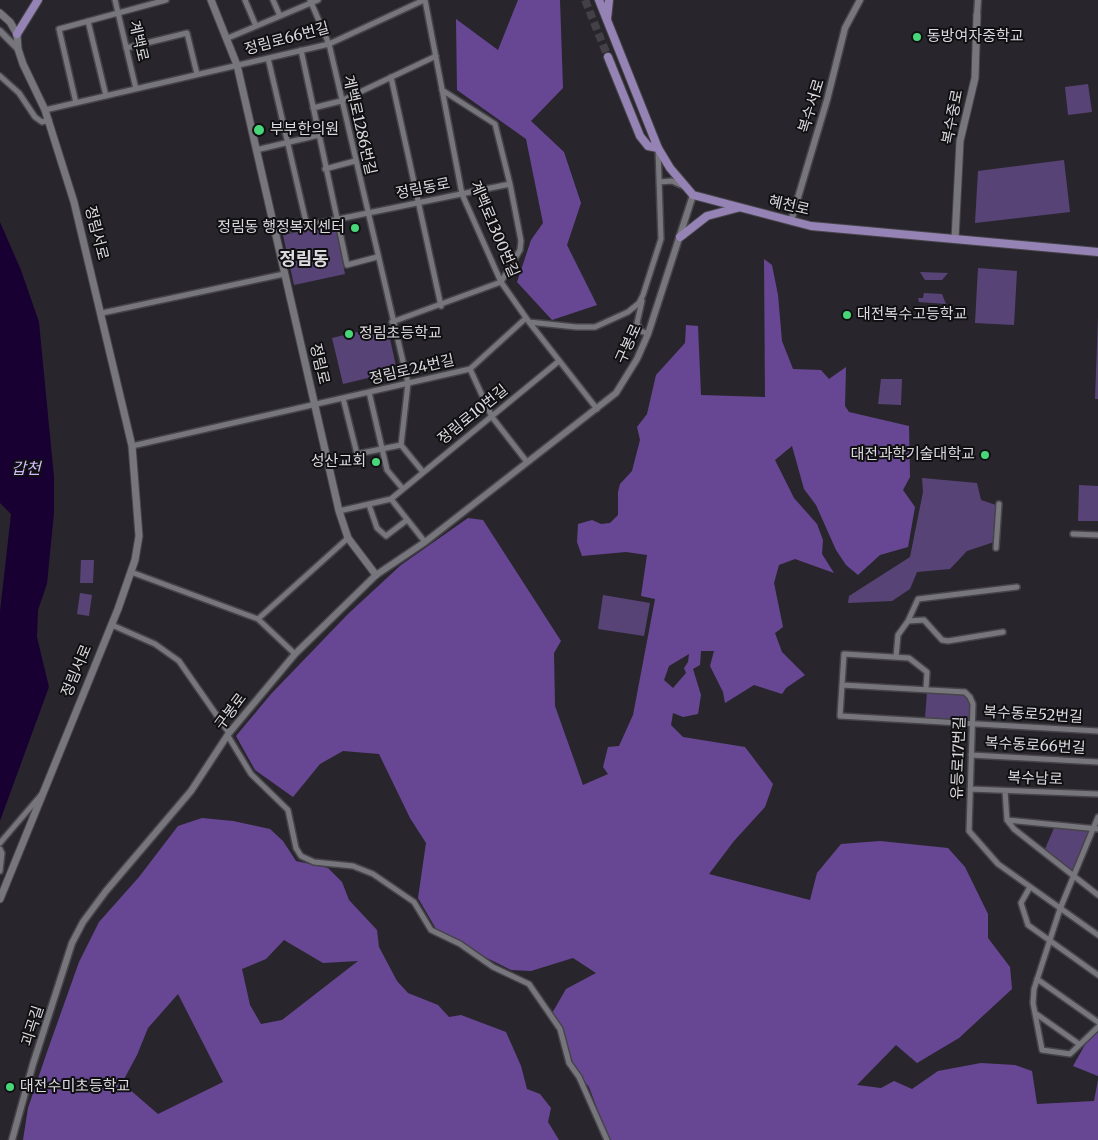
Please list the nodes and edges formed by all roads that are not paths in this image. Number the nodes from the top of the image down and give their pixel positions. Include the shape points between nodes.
1 (38, 0) edge
2 (115, 0) edge
3 (166, 0) edge
4 (211, 0) edge
5 (245, 0) edge
6 (273, 0) edge
7 (318, 0) edge
8 (425, 0) edge
9 (599, 0) edge
10 (609, 0) edge
11 (860, 0) edge
12 (978, 0) edge
13 (310, 1) edge
14 (0, 13) edge
15 (118, 14) junction
16 (978, 15) joint
17 (280, 16) junction
18 (88, 21) junction
19 (607, 21) junction
20 (256, 26) junction
21 (0, 31) edge
22 (17, 34) junction
23 (228, 38) junction
24 (328, 44) junction
25 (126, 48) junction
26 (18, 49) junction
27 (301, 50) junction
28 (436, 56) junction
29 (608, 57) tunnel mouth
30 (268, 58) junction
31 (237, 65) junction
32 (198, 74) junction
33 (0, 76) edge
34 (390, 78) junction
35 (136, 89) junction
36 (442, 90) junction
37 (106, 96) junction
38 (341, 101) junction
39 (76, 103) junction
40 (313, 108) junction
41 (45, 110) junction
42 (49, 120) junction
43 (319, 135) junction
44 (288, 143) junction
45 (658, 148) junction
46 (256, 150) junction
47 (355, 161) junction
48 (325, 168) junction
49 (659, 182) junction
50 (510, 184) junction
51 (691, 192) junction
52 (462, 194) junction
53 (418, 203) junction
54 (739, 208) junction
55 (367, 214) junction
56 (336, 220) junction
57 (791, 221) junction
58 (306, 226) junction
59 (275, 232) junction
60 (680, 238) junction
61 (955, 239) junction
62 (1098, 252) edge
63 (378, 257) junction
64 (284, 274) junction
65 (501, 282) junction
66 (643, 295) junction
67 (441, 306) junction
68 (102, 313) junction
69 (527, 320) junction
70 (392, 322) junction
71 (648, 334) junction
72 (558, 361) junction
73 (470, 369) junction
74 (408, 383) junction
75 (369, 392) junction
76 (343, 398) junction
77 (314, 405) junction
78 (597, 410) junction
79 (492, 416) junction
80 (401, 445) junction
81 (132, 446) junction
82 (382, 449) junction
83 (527, 462) junction
84 (423, 472) junction
85 (403, 489) junction
86 (391, 499) junction
87 (999, 504) dead end
88 (369, 505) junction
89 (339, 512) junction
90 (407, 520) junction
91 (1072, 534) dead end
92 (1098, 535) edge
93 (348, 538) junction
94 (425, 542) junction
95 (996, 548) dead end
96 (132, 572) junction
97 (376, 575) junction
98 (1017, 587) dead end
99 (258, 619) junction
100 (908, 621) junction
101 (112, 625) junction
102 (1003, 632) dead end
103 (295, 654) junction
104 (896, 657) junction
105 (842, 685) junction
106 (926, 689) junction
107 (973, 724) junction
108 (1098, 731) edge
109 (229, 734) junction
110 (971, 756) junction
111 (1098, 762) edge
112 (970, 789) junction
113 (1005, 791) junction
114 (43, 793) junction
115 (1098, 794) edge
116 (1098, 817) edge
117 (1007, 820) junction
118 (1096, 829) edge
119 (0, 843) edge
120 (0, 849) edge
121 (0, 871) edge
122 (1073, 876) junction
123 (1030, 887) junction
124 (1098, 894) edge
125 (0, 899) edge
126 (1060, 909) junction
127 (83, 922) joint
128 (1098, 935) edge
129 (1049, 940) junction
130 (1098, 975) edge
131 (1037, 979) junction
132 (1035, 1013) junction
133 (1098, 1022) edge
134 (1098, 1027) edge
135 (1079, 1044) junction
136 (12, 1140) edge
137 (608, 1140) edge

1 - 22 main road
2 - 15 street, 계백로
3 - 15 street
4 - 23 main road, 정림로
5 - 20 street
6 - 17 street
7 - 13 street
8 - 24 street, 정림로66번길
8 - 28 street, 계백로1300번길
9 - 19 main road
10 - 19 main road
11 - 57 street, 복수서로 via 845,28
12 - 16 street, 복수중로
13 - 17 street
13 - 24 street, 계백로1286번길
14 - 22 main road
15 - 18 street
15 - 25 street, 계백로
16 - 61 main road, 복수중로 via 975,78 960,141
17 - 20 street
18 - 37 street
18 - 39 street via 59,29
19 - 45 main road
20 - 23 street
21 - 26 street
22 - 26 main road, 정림서로
23 - 31 main road, 정림로
24 - 27 street, 정림로66번길
24 - 38 street, 계백로1286번길
25 - 32 street via 187,33
25 - 35 street, 계백로
26 - 41 main road, 정림서로
27 - 30 street, 정림로66번길
27 - 40 street
28 - 34 street
28 - 36 street, 계백로1300번길
29 - 45 main road via 640,136 648,146
30 - 31 street, 정림로66번길
30 - 44 street
31 - 32 street, 정림로66번길
31 - 46 main road, 정림로
32 - 35 street, 정림로66번길
33 - 42 street via 19,93 35,117 42,122
34 - 38 street
34 - 53 street
35 - 37 street, 정림로66번길
36 - 50 street via 495,124
36 - 52 street, 계백로1300번길
37 - 39 street, 정림로66번길
38 - 40 street
38 - 47 street, 계백로1286번길
39 - 41 street, 정림로66번길
40 - 43 street
41 - 42 main road, 정림서로
42 - 68 main road, 정림서로
43 - 44 street
43 - 48 street
44 - 46 street
44 - 58 street
45 - 49 street
45 - 51 main road
46 - 59 main road, 정림로
47 - 48 street
47 - 55 street, 계백로1286번길
48 - 56 street
49 - 51 street via 672,181
49 - 66 street via 661,239
50 - 52 street, 정림동로
50 - 65 street via 522,241
51 - 54 main road, 혜천로
51 - 60 street, 구봉로
52 - 53 street, 정림동로
52 - 65 street, 계백로1300번길
53 - 55 street, 정림동로
53 - 67 street
54 - 57 main road, 혜천로
54 - 60 main road via 707,216
55 - 56 street, 정림동로
55 - 63 street, 계백로1286번길
56 - 58 street, 정림동로
56 - 63 street via 347,265
57 - 61 main road, 혜천로 via 811,226
58 - 59 street, 정림동로
59 - 64 main road, 정림로
60 - 71 street, 구봉로
61 - 62 main road, 혜천로
63 - 70 street, 계백로1286번길
64 - 68 street
64 - 77 main road, 정림로
65 - 67 street
65 - 69 street, 계백로1300번길
66 - 69 street via 628,312 596,327
66 - 71 street via 637,323 641,331
67 - 70 street
68 - 81 main road, 정림서로
69 - 72 street, 계백로1300번길
69 - 73 street, 정림로24번길
70 - 74 street, 계백로1286번길
71 - 78 street, 구봉로 via 628,376 616,393
72 - 78 street, 계백로1300번길
72 - 79 street, 정림로10번길
73 - 74 street, 정림로24번길
73 - 79 street
74 - 75 street, 정림로24번길
74 - 80 street, 계백로1286번길
75 - 76 street, 정림로24번길
75 - 82 street
76 - 77 street, 정림로24번길
76 - 82 street via 357,454
77 - 81 street
77 - 89 main road, 정림로
78 - 83 street, 구봉로
79 - 83 street
79 - 84 street, 정림로10번길
80 - 82 street
80 - 84 street
81 - 96 main road, 정림서로 via 139,536
82 - 85 street via 387,470
83 - 94 street, 구봉로
84 - 85 street, 정림로10번길
85 - 86 street, 정림로10번길
86 - 88 street, 정림로10번길
86 - 90 street
87 - 95 street
88 - 89 street, 정림로10번길
88 - 90 street via 377,528 386,536
89 - 93 main road, 정림로
90 - 94 street
91 - 92 street
93 - 97 main road, 정림로
93 - 99 street
94 - 97 street, 구봉로
96 - 99 street
96 - 101 main road, 정림서로
97 - 103 street, 구봉로
98 - 100 street via 918,599
99 - 103 street
100 - 102 street via 924,620 942,640 948,641
100 - 104 street via 898,635
101 - 109 street via 155,644 179,661
101 - 114 main road, 정림서로
103 - 109 street, 구봉로
104 - 105 street, 복수동로52번길 via 844,654
104 - 106 street, 복수동로52번길 via 909,658 927,672
105 - 106 street, 유등로17번길
105 - 107 street, 복수동로52번길 via 840,716
106 - 107 street, 유등로17번길 via 965,692 973,704
107 - 108 street, 복수동로52번길
107 - 110 street, 유등로17번길
109 - 127 street, 구봉로 via 191,790
109 - 137 street via 251,774 288,810 296,848 301,856 314,862 353,866 373,874 414,902 431,930 528,984 560,1030 569,1063
110 - 111 street, 복수동로66번길
110 - 112 street, 유등로17번길
112 - 113 street, 복수남로
112 - 123 street, 유등로17번길 via 969,831 998,864
113 - 115 street, 복수남로
113 - 117 street
114 - 119 street
114 - 125 main road, 정림서로
116 - 118 street
117 - 118 street
117 - 122 street
118 - 122 street
120 - 121 street
122 - 124 street
122 - 126 street
123 - 126 street, 유등로17번길
123 - 129 street via 1022,898 1022,914 1028,925
126 - 128 street, 유등로17번길
126 - 129 street
127 - 136 street, 괴곡길 via 72,943
129 - 130 street
129 - 131 street
131 - 132 street via 1033,1001
131 - 133 street
132 - 135 street
132 - 135 street via 1042,1050 1070,1054
134 - 135 street

